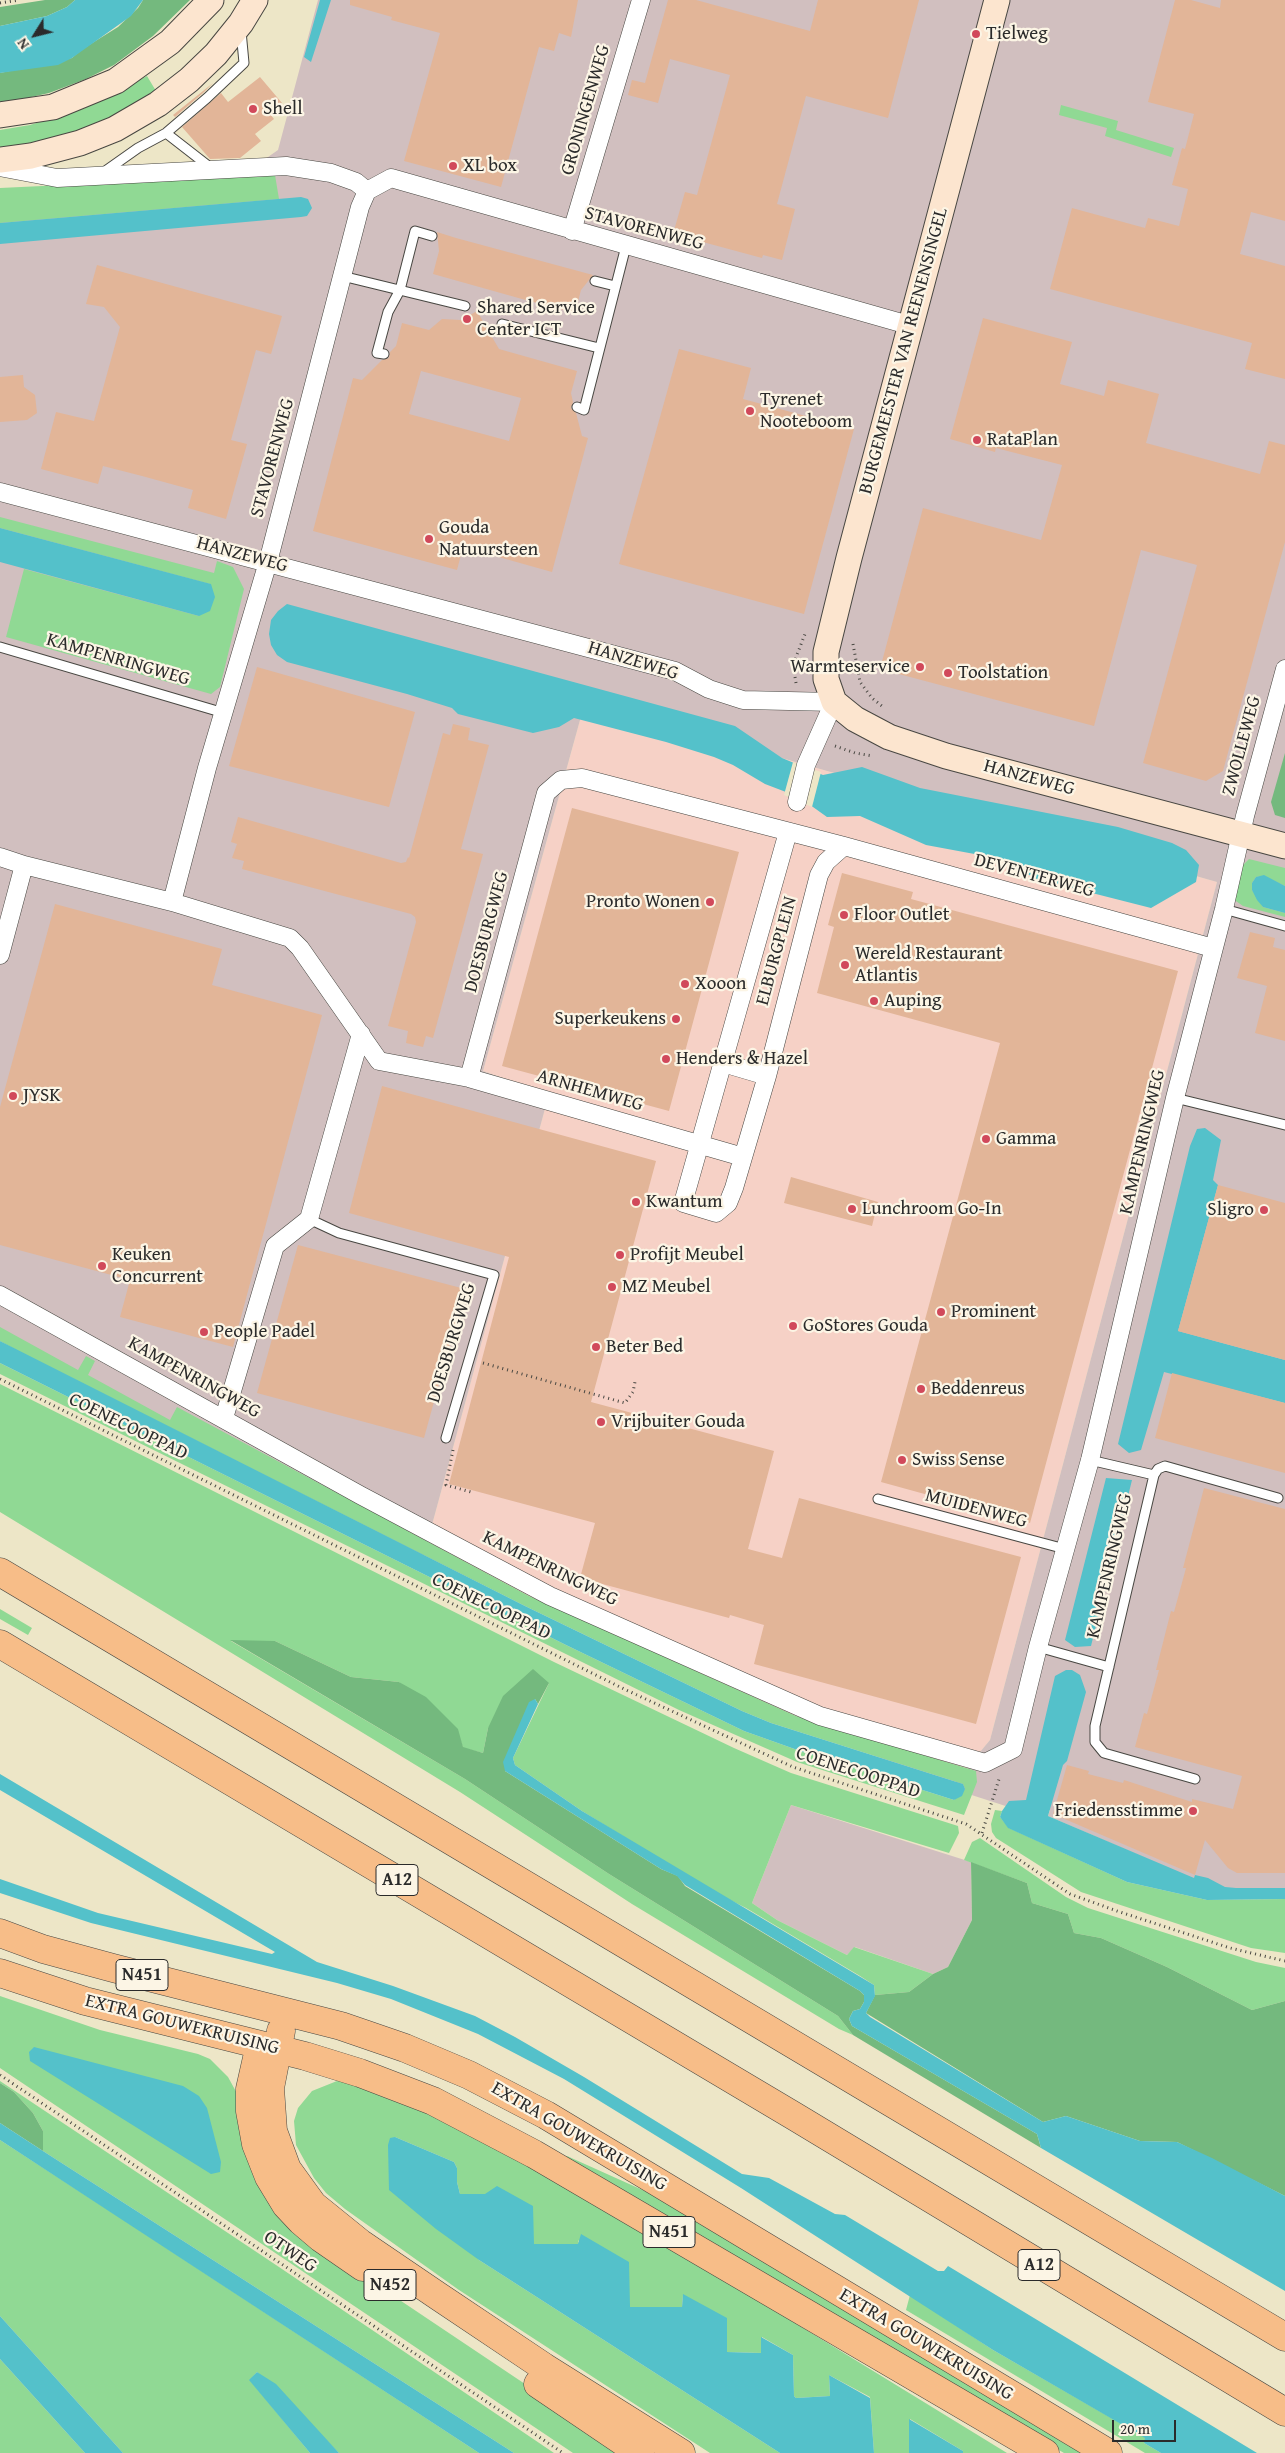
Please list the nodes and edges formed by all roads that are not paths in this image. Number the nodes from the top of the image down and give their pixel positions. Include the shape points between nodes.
1 (211, 0) edge
2 (255, 0) edge
3 (640, 0) edge
4 (997, 0) edge
5 (241, 23) junction
6 (0, 115) edge
7 (166, 133) junction
8 (0, 160) edge
9 (0, 167) edge
10 (216, 171) junction
11 (98, 177) junction
12 (367, 191) junction
13 (572, 232) junction
14 (432, 236) dead end
15 (626, 246) junction
16 (342, 276) junction
17 (595, 280) dead end
18 (615, 286) junction
19 (400, 290) junction
20 (465, 306) dead end
21 (502, 324) dead end
22 (912, 326) junction
23 (599, 348) junction
24 (384, 354) dead end
25 (577, 407) dead end
26 (0, 492) edge
27 (268, 562) junction
28 (0, 648) edge
29 (1285, 669) edge
30 (834, 702) junction
31 (224, 713) junction
32 (796, 802) dead end
33 (788, 832) junction
34 (1241, 834) junction
35 (844, 846) junction
36 (1285, 846) edge
37 (0, 857) edge
38 (24, 865) junction
39 (172, 902) junction
40 (1224, 909) junction
41 (1285, 926) edge
42 (1213, 948) junction
43 (0, 955) edge
44 (361, 1034) junction
45 (723, 1064) junction
46 (767, 1076) junction
47 (469, 1078) junction
48 (1175, 1098) junction
49 (1285, 1125) edge
50 (700, 1145) junction
51 (744, 1157) junction
52 (309, 1219) junction
53 (0, 1295) edge
54 (224, 1418) junction
55 (446, 1438) road end
56 (1090, 1460) junction
57 (1154, 1476) junction
58 (1278, 1498) dead end
59 (878, 1499) dead end
60 (1065, 1549) junction
61 (0, 1572) edge
62 (0, 1644) edge
63 (1038, 1647) junction
64 (1109, 1667) junction
65 (1196, 1780) dead end
66 (0, 1934) edge
67 (0, 1972) edge
68 (286, 2010) junction
69 (268, 2046) junction
70 (1285, 2337) edge
71 (1285, 2412) edge
72 (640, 2453) edge
73 (681, 2453) edge
74 (1045, 2453) edge
75 (1108, 2453) edge

1 - 6 street via 170,42 116,81 53,107
2 - 5 street
3 - 13 street, GRONINGENWEG
4 - 22 street, BURGEMEESTER VAN REENENSINGEL
5 - 7 lane via 244,62
5 - 8 street via 198,72 168,97 132,120 67,147
7 - 10 lane
7 - 11 lane via 138,148
9 - 11 street via 57,178
10 - 11 street
10 - 12 street via 286,166 332,173 356,182
12 - 13 street, STAVORENWEG via 391,178
12 - 16 street, STAVORENWEG
13 - 15 street, STAVORENWEG
14 - 19 lane via 415,231
15 - 18 lane
15 - 22 street, STAVORENWEG
16 - 19 lane
16 - 27 street, STAVORENWEG
17 - 18 lane
18 - 23 lane
19 - 20 lane
19 - 24 lane via 388,312 377,353
21 - 23 lane
22 - 30 street, BURGEMEESTER VAN REENENSINGEL via 826,652 826,679
23 - 25 lane via 584,410
26 - 27 street, HANZEWEG
27 - 30 street, HANZEWEG via 675,671 709,690 743,700
27 - 31 street
28 - 31 lane, KAMPENRINGWEG
29 - 34 street, ZWOLLEWEG
30 - 32 street via 806,765
30 - 34 street, HANZEWEG via 855,719 889,737 946,756
31 - 39 street
33 - 35 street, DOESBURGWEG
33 - 45 street, ELBURGPLEIN
33 - 47 street, DOESBURGWEG via 582,778 562,780 546,793
34 - 36 street, HANZEWEG
34 - 40 street, KAMPENRINGWEG
35 - 42 street, DEVENTERWEG
35 - 46 street, ELBURGPLEIN via 826,862 820,875
37 - 38 street
38 - 39 street
38 - 43 street
39 - 44 street via 290,938
40 - 41 lane
40 - 42 street, KAMPENRINGWEG
42 - 48 street, KAMPENRINGWEG
44 - 47 street via 380,1061
44 - 52 street
45 - 46 street
45 - 50 street, ELBURGPLEIN
46 - 51 street, ELBURGPLEIN
47 - 50 street, ARNHEMWEG
48 - 49 lane
48 - 56 street, KAMPENRINGWEG
50 - 51 street
50 - 51 street, ELBURGPLEIN via 683,1203 716,1213 728,1202
52 - 54 street via 275,1246
52 - 55 lane, DOESBURGWEG via 339,1233 494,1275
53 - 54 street, KAMPENRINGWEG
54 - 63 street, KAMPENRINGWEG via 550,1596 820,1716 984,1763 1013,1749
56 - 57 lane, KAMPENRINGWEG
56 - 60 street, KAMPENRINGWEG
57 - 58 lane, KAMPENRINGWEG via 1165,1466
57 - 64 lane, KAMPENRINGWEG
59 - 60 lane, MUIDENWEG
60 - 63 street, KAMPENRINGWEG
61 - 70 main road
62 - 71 main road, A12
63 - 64 lane, KAMPENRINGWEG
64 - 65 lane, KAMPENRINGWEG via 1095,1726 1095,1742 1104,1753
66 - 68 main road, EXTRA GOUWEKRUISING / N451 via 113,1968
67 - 69 main road, EXTRA GOUWEKRUISING / N451 via 85,2001
68 - 69 main road, N452
68 - 75 main road, EXTRA GOUWEKRUISING / N451 via 405,2048 524,2103
69 - 72 main road, N452 via 249,2100 253,2133 269,2177 293,2214 334,2247
69 - 73 main road, N452 via 272,2131 287,2169 313,2205 360,2243 453,2306
69 - 74 main road, EXTRA GOUWEKRUISING / N451 via 398,2087 502,2136

